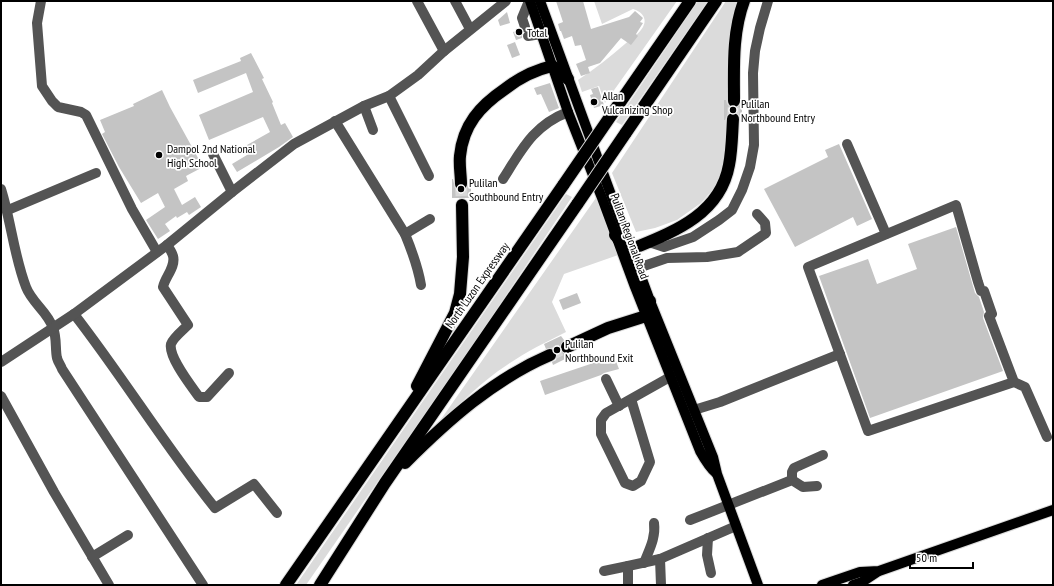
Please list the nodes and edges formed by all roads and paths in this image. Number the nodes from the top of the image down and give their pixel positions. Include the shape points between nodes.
1 (41, 1) edge
2 (418, 1) edge
3 (455, 1) edge
4 (506, 1) edge
5 (529, 1) edge
6 (540, 1) edge
7 (690, 1) edge
8 (716, 1) edge
9 (744, 1) edge
10 (768, 1) edge
11 (495, 5) edge
12 (470, 30) junction
13 (541, 34) junction
14 (444, 51) junction
15 (552, 66) junction
16 (568, 79) junction
17 (389, 96) junction
18 (734, 101) tunnel mouth
19 (364, 106) junction
20 (568, 112) junction
21 (733, 119) tunnel mouth
22 (335, 121) junction
23 (373, 130) dead end
24 (847, 144) dead end
25 (214, 154) dead end
26 (96, 172) dead end
27 (429, 176) dead end
28 (503, 179) dead end
29 (461, 184) tunnel mouth
30 (1, 189) edge
31 (232, 192) junction
32 (462, 205) tunnel mouth
33 (8, 210) junction
34 (757, 214) dead end
35 (430, 219) dead end
36 (404, 234) junction
37 (886, 234) junction
38 (615, 235) junction
39 (649, 242) junction
40 (167, 245) junction
41 (632, 249) junction
42 (156, 252) junction
43 (638, 268) junction
44 (421, 285) dead end
45 (650, 301) junction
46 (74, 314) junction
47 (646, 316) junction
48 (53, 328) junction
49 (566, 348) tunnel mouth
50 (840, 354) junction
51 (550, 355) tunnel mouth
52 (1, 362) edge
53 (229, 373) dead end
54 (670, 377) junction
55 (606, 379) dead end
56 (1014, 382) junction
57 (1, 396) edge
58 (631, 399) junction
59 (619, 406) junction
60 (694, 410) junction
61 (396, 428) junction
62 (1046, 437) dead end
63 (823, 455) dead end
64 (717, 474) junction
65 (792, 480) junction
66 (384, 483) junction
67 (817, 486) dead end
68 (729, 504) junction
69 (1053, 510) edge
70 (277, 513) dead end
71 (690, 520) dead end
72 (654, 523) dead end
73 (736, 526) junction
74 (128, 535) dead end
75 (708, 538) junction
76 (92, 557) junction
77 (660, 559) junction
78 (644, 563) junction
79 (628, 566) junction
80 (604, 571) dead end
81 (879, 571) junction
82 (712, 573) dead end
83 (104, 583) edge
84 (204, 585) edge
85 (286, 585) edge
86 (320, 585) edge
87 (628, 585) edge
88 (661, 585) edge
89 (758, 585) edge
90 (822, 585) edge
91 (853, 585) edge

1 - 42 street via 37,23 42,86 58,107 86,115
2 - 14 street
3 - 12 street
4 - 11 street
5 - 13 main road, Pulilan Regional Road
5 - 13 street via 522,18 526,32
6 - 16 main road, Pulilan Regional Road
7 - 61 highway, North Luzon Expressway, bridge
8 - 66 highway, bridge
9 - 18 highway via 737,27
10 - 39 street via 754,51 754,145 742,190 732,210 693,237 664,247
11 - 12 street
12 - 14 street
13 - 15 main road, Pulilan Regional Road
14 - 17 street via 418,75
15 - 16 highway
15 - 20 main road, Pulilan Regional Road
15 - 29 highway via 538,70 510,85 494,96 474,116 467,128 460,156
16 - 41 main road, Pulilan Regional Road
17 - 19 street
17 - 27 street
19 - 22 street
19 - 23 street
20 - 28 street via 550,120 536,132
20 - 38 main road, Pulilan Regional Road
21 - 39 highway via 729,166 715,197 706,210 692,221
22 - 31 street via 294,144
22 - 36 street
24 - 37 street
25 - 31 street
26 - 33 street
30 - 33 street
31 - 40 street
32 - 61 highway via 462,279 455,313
33 - 48 street via 26,287
34 - 43 street via 765,223 766,232 738,252 707,257 667,258
35 - 36 street
36 - 44 street via 414,253
37 - 50 street via 808,267
37 - 56 street via 956,205 978,282 992,314 989,316
38 - 41 highway via 625,247
38 - 47 main road, Pulilan Regional Road
39 - 41 highway
40 - 42 street
40 - 53 street via 173,257 163,287 188,325 171,343 175,361 199,398 206,397
41 - 43 main road, Pulilan Regional Road
42 - 46 street
43 - 45 main road, Pulilan Regional Road
45 - 47 highway
45 - 60 main road, Pulilan Regional Road
46 - 48 street
46 - 70 street via 215,508 254,484
47 - 49 highway via 608,328
47 - 54 main road, Pulilan Regional Road
48 - 52 street
48 - 84 street via 57,358 62,370
50 - 56 street via 868,431
50 - 60 street
51 - 66 highway via 498,383 436,432
54 - 58 street
54 - 64 main road, Pulilan Regional Road via 700,451
55 - 59 street
56 - 62 street via 1025,387
57 - 76 street
58 - 59 street
58 - 59 street via 650,462 641,482 633,486 625,483 601,434 601,420 606,413
60 - 64 main road, Pulilan Regional Road
61 - 85 highway, North Luzon Expressway
63 - 65 street via 794,468
64 - 68 main road, Pulilan Regional Road
65 - 67 street via 803,487
65 - 68 street
66 - 86 highway
68 - 71 street
68 - 73 main road, Pulilan Regional Road
69 - 81 main road
72 - 78 street via 653,541
73 - 75 street
73 - 89 main road, Pulilan Regional Road
74 - 76 street
75 - 77 street
75 - 82 street via 707,555
76 - 83 street
77 - 78 street
77 - 88 street
78 - 79 street
79 - 80 street
79 - 87 street
81 - 90 main road via 860,572
81 - 91 main road

